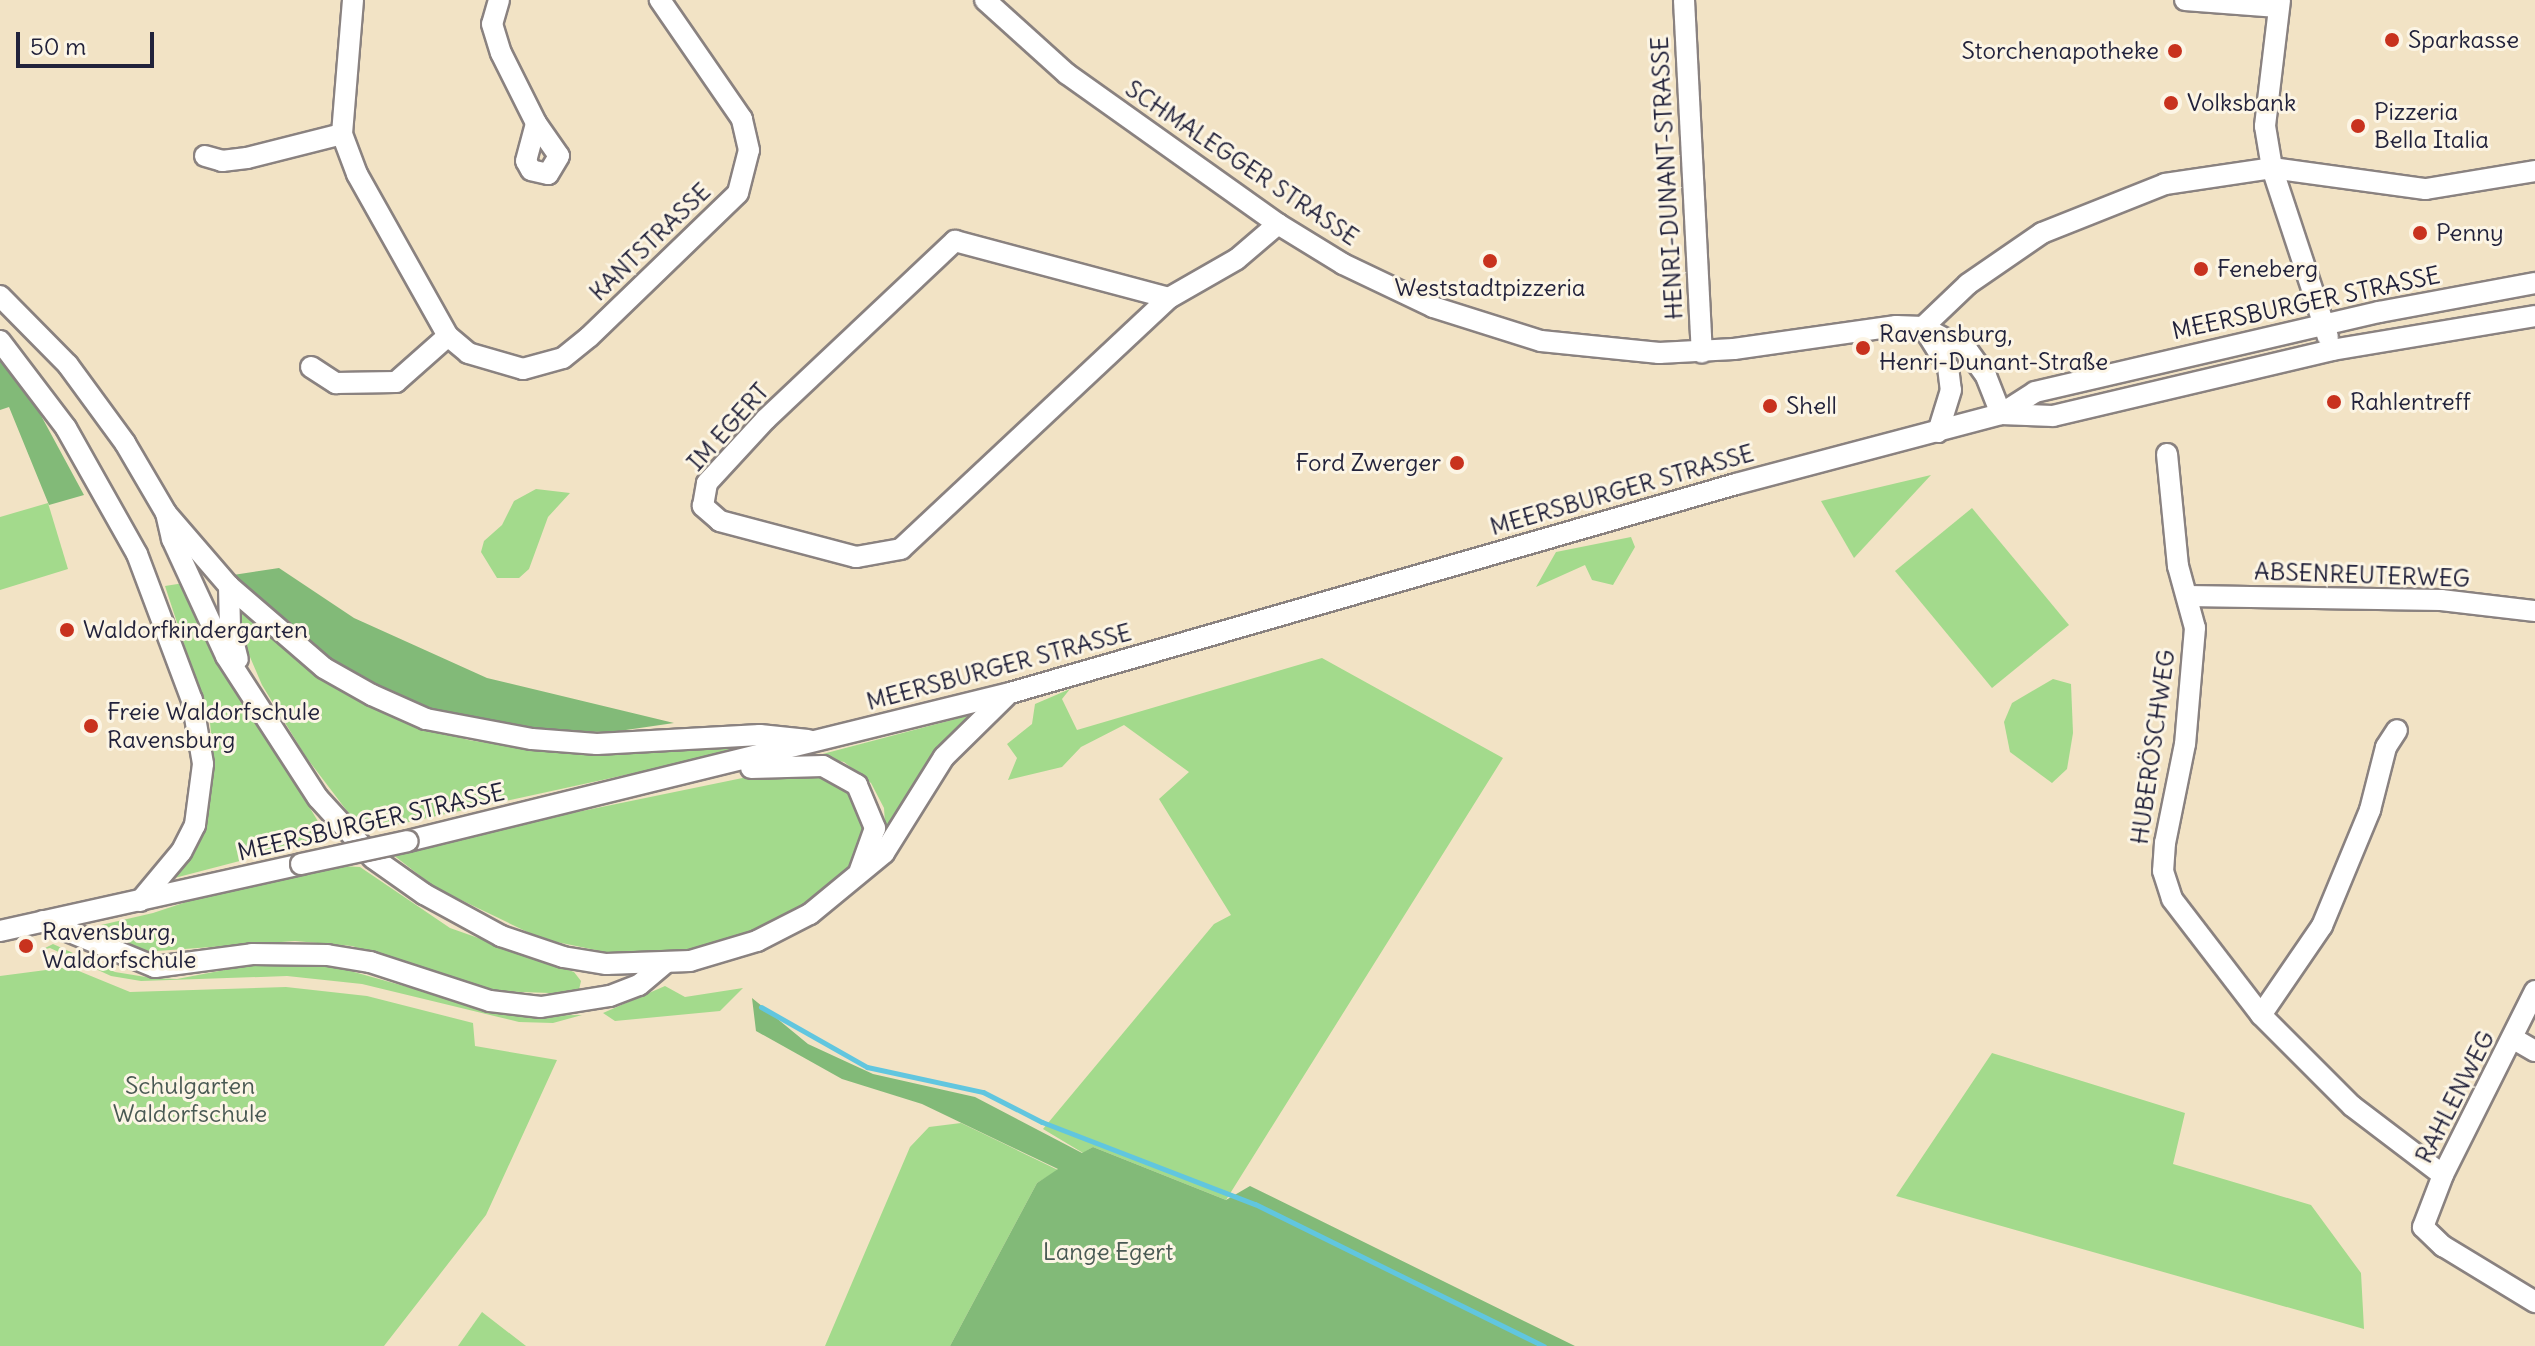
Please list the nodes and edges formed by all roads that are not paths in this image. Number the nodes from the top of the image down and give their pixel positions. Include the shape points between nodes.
1 (353, 0) edge
2 (499, 0) edge
3 (660, 0) edge
4 (985, 0) edge
5 (1684, 0) edge
6 (2185, 0) edge
7 (2279, 4) edge
8 (536, 123) dead end
9 (342, 134) junction
10 (205, 156) dead end
11 (2272, 168) junction
12 (2535, 171) edge
13 (1278, 224) junction
14 (2535, 283) edge
15 (0, 296) edge
16 (1169, 298) junction
17 (2535, 316) edge
18 (2325, 324) junction
19 (1923, 327) junction
20 (448, 336) junction
21 (0, 341) edge
22 (2332, 350) junction
23 (1702, 353) junction
24 (311, 367) dead end
25 (2001, 414) junction
26 (1938, 432) junction
27 (2167, 454) dead end
28 (166, 513) junction
29 (229, 586) junction
30 (2187, 596) junction
31 (2535, 611) edge
32 (245, 682) junction
33 (1010, 693) junction
34 (2397, 730) dead end
35 (824, 742) junction
36 (711, 769) junction
37 (858, 876) junction
38 (140, 901) junction
39 (43, 921) junction
40 (0, 931) edge
41 (664, 964) junction
42 (2535, 991) edge
43 (2261, 1015) junction
44 (2514, 1039) junction
45 (2535, 1051) edge
46 (2443, 1175) junction
47 (2535, 1302) edge

1 - 9 street
2 - 8 street via 492,24
3 - 20 street, KANTSTRASSE via 742,119 749,150 738,193 589,337 549,365 502,367 468,353
4 - 13 street, SCHMALEGGER STRASSE via 1067,74
5 - 23 street, HENRI-DUNANT-STRASSE
6 - 7 street
7 - 11 street via 2265,126
9 - 10 street via 247,158 222,161
9 - 20 street, KANTSTRASSE via 357,174
11 - 12 street via 2426,189
11 - 18 street
11 - 19 street via 2165,184 2042,233 1968,284
13 - 16 street, IM EGERT via 1237,259
13 - 23 street, SCHMALEGGER STRASSE via 1387,287 1497,328 1589,349
14 - 18 street, MEERSBURGER STRASSE
15 - 28 street via 44,338 97,402
16 - 16 street, IM EGERT via 955,241 766,419 707,483 703,506 720,521 856,557 901,549
17 - 22 street, MEERSBURGER STRASSE
18 - 22 street
18 - 25 street, MEERSBURGER STRASSE via 2035,392
19 - 23 street, SCHMALEGGER STRASSE via 1886,327
19 - 25 street, SCHMALEGGER STRASSE via 1968,351 1986,376
19 - 26 street via 1948,367 1951,390
20 - 24 street via 396,382 336,383
21 - 38 street via 66,428 137,554 192,700 203,764 195,825 181,852
22 - 25 street, MEERSBURGER STRASSE via 2053,416
25 - 26 street, MEERSBURGER STRASSE
26 - 33 street, MEERSBURGER STRASSE via 1736,484
27 - 30 street, HUBERÖSCHWEG via 2178,566
28 - 29 street
28 - 32 street via 209,622
29 - 32 street via 230,628
29 - 35 street via 324,668 426,719 518,737 597,744 760,735
30 - 31 street, ABSENREUTERWEG via 2441,600
30 - 43 street, HUBERÖSCHWEG via 2195,628 2193,679 2163,871 2172,899
32 - 41 street via 318,798 373,858 424,894 472,922 542,951 606,964
33 - 35 street, MEERSBURGER STRASSE
33 - 37 street via 944,757 884,853
34 - 43 street via 2322,926
35 - 36 street, MEERSBURGER STRASSE
36 - 37 street via 823,766 842,774 862,793 874,819 872,847
36 - 38 street, MEERSBURGER STRASSE, bridge
37 - 41 street via 810,914 757,941
38 - 39 street, MEERSBURGER STRASSE
39 - 40 street, MEERSBURGER STRASSE
39 - 41 street via 155,967 252,954 327,955 370,962 490,1001 541,1007 610,996 639,985
42 - 44 street, RAHLENWEG
43 - 46 street, HUBERÖSCHWEG via 2352,1106
44 - 45 street
44 - 46 street, RAHLENWEG
46 - 47 street, RAHLENWEG via 2423,1227 2443,1246

